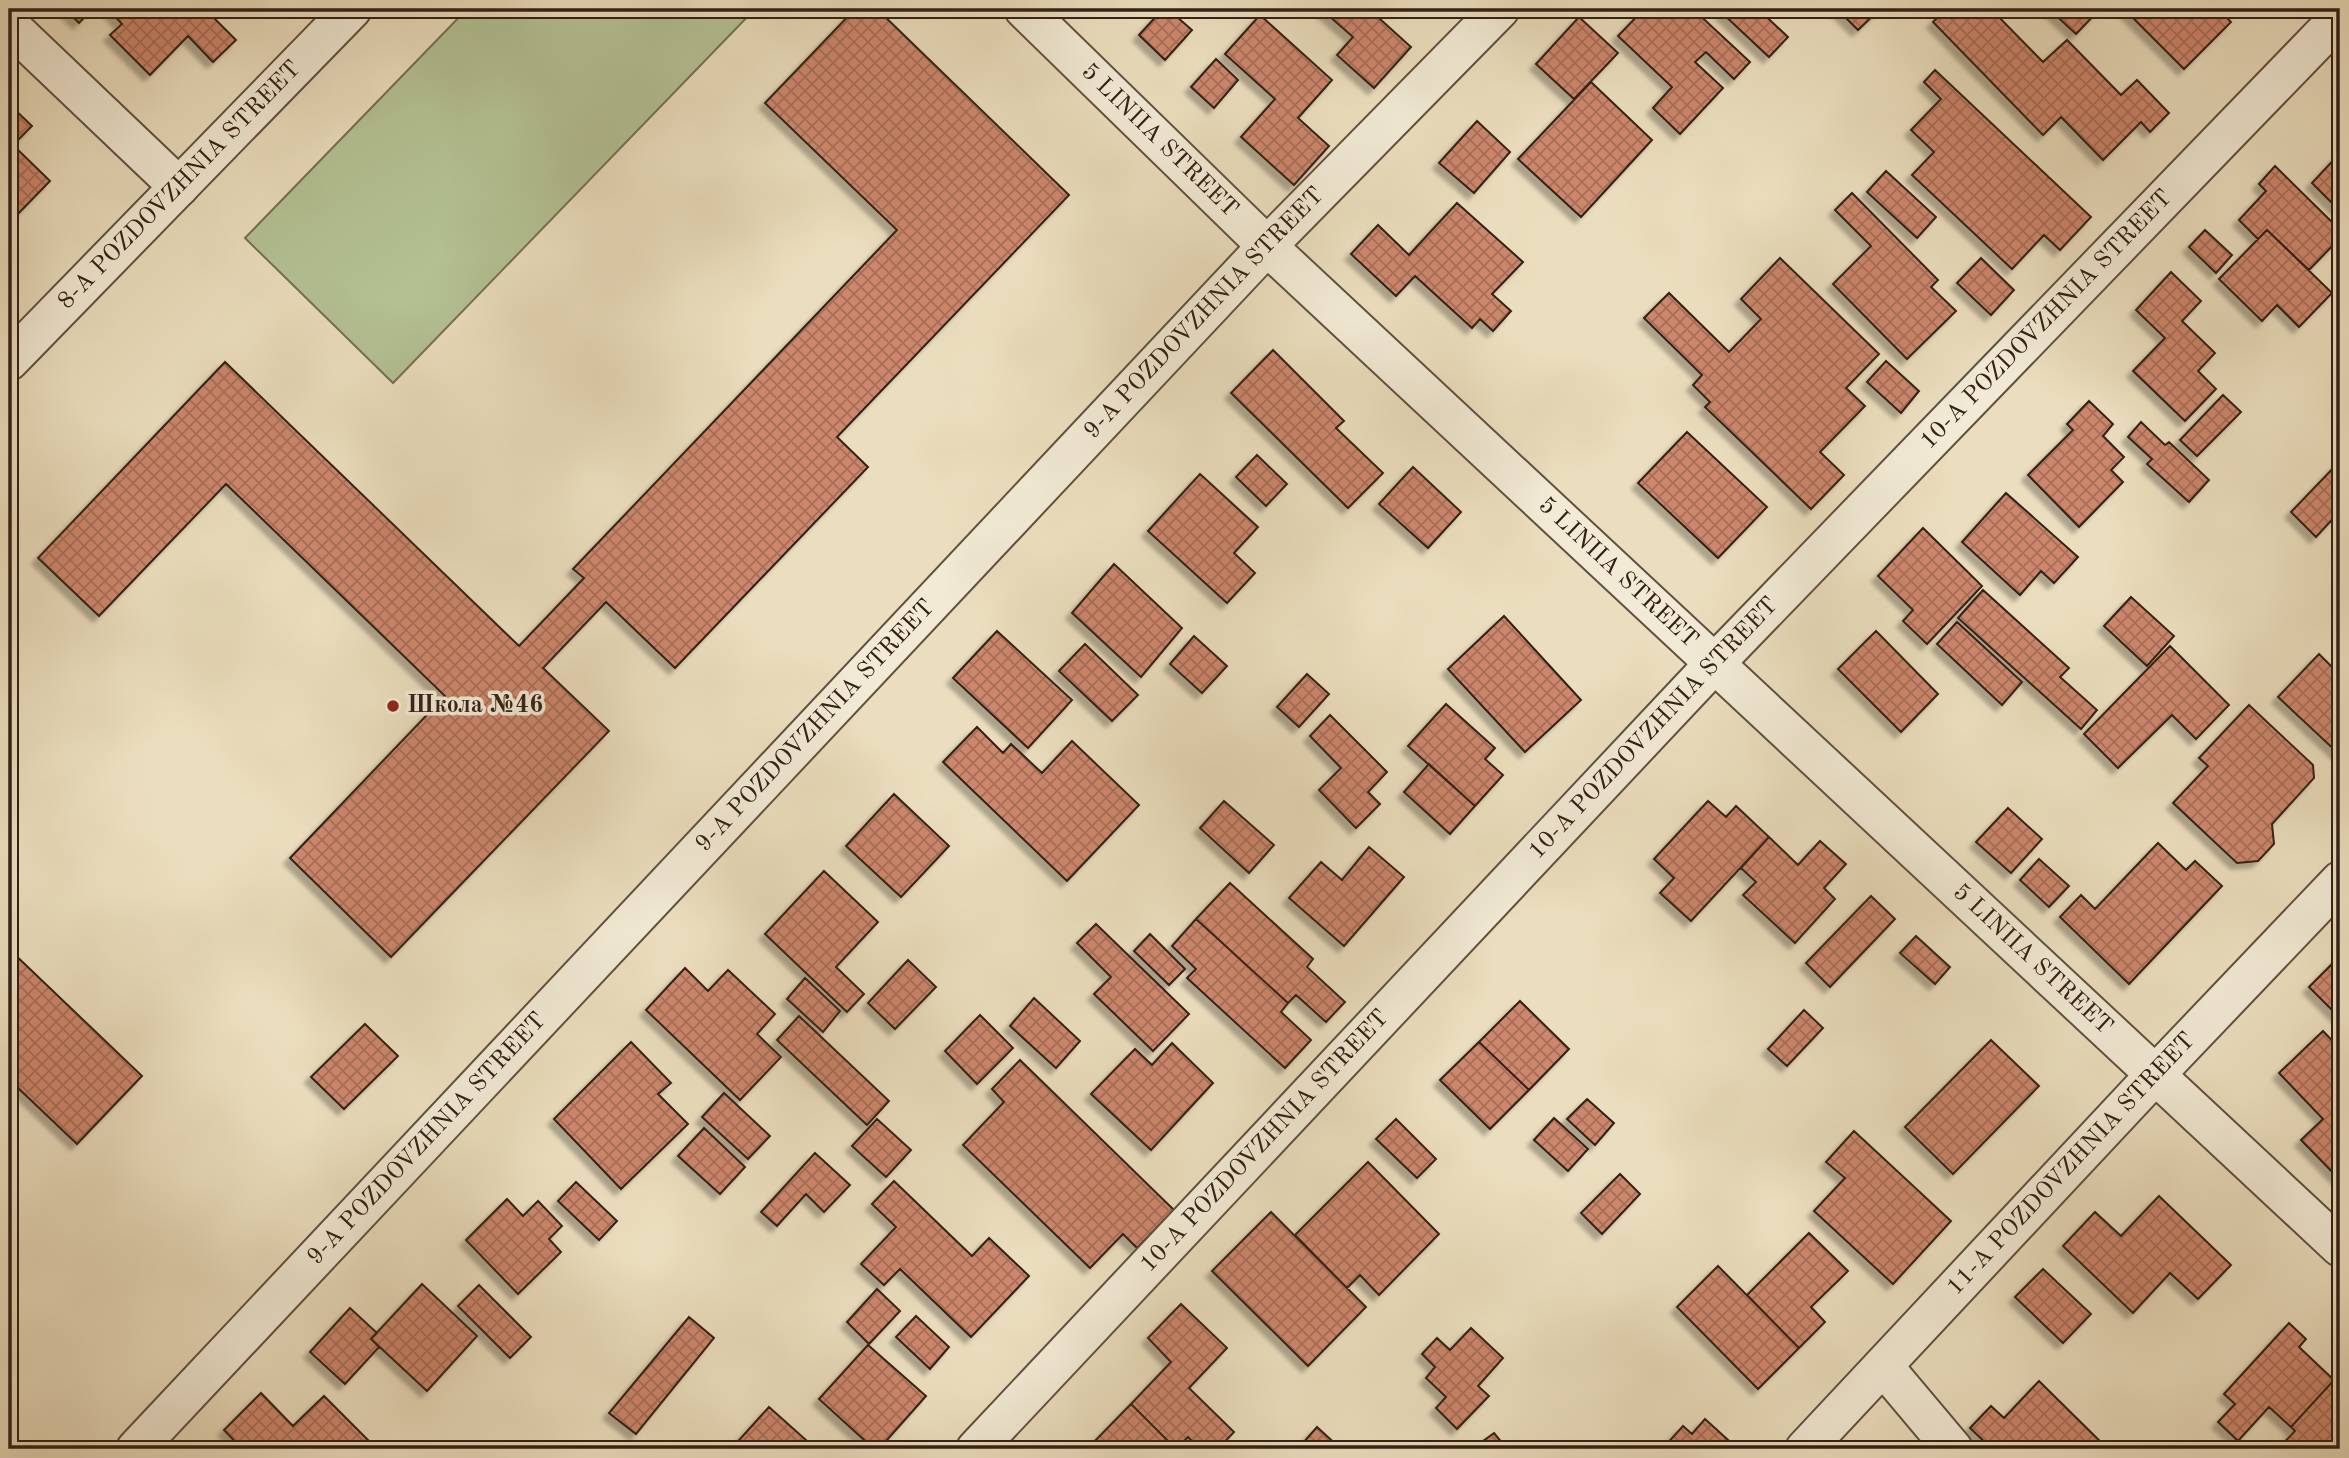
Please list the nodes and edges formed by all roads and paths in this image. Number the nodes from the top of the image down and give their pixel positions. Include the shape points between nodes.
1 (352, 9) edge
2 (1024, 9) edge
3 (1500, 9) edge
4 (2340, 17) edge
5 (9, 25) edge
6 (179, 187) junction
7 (1267, 246) junction
8 (9, 361) edge
9 (1714, 664) junction
10 (2340, 881) edge
11 (2155, 1074) junction
12 (2340, 1247) edge
13 (1884, 1367) junction
14 (143, 1447) edge
15 (976, 1449) edge
16 (1805, 1449) edge
17 (1953, 1449) edge

1 - 6 street, 8-A POZDOVZHNIA STREET
2 - 7 street, 5 LINIIA STREET
3 - 7 street, 9-A POZDOVZHNIA STREET
4 - 9 street, 10-A POZDOVZHNIA STREET
5 - 6 street
6 - 8 street, 8-A POZDOVZHNIA STREET
7 - 9 street, 5 LINIIA STREET
7 - 14 street, 9-A POZDOVZHNIA STREET
9 - 11 street, 5 LINIIA STREET
9 - 15 street, 10-A POZDOVZHNIA STREET
10 - 11 street, 11-A POZDOVZHNIA STREET
11 - 12 street, 5 LINIIA STREET
11 - 13 street, 11-A POZDOVZHNIA STREET
13 - 16 street, 11-A POZDOVZHNIA STREET
13 - 17 street

